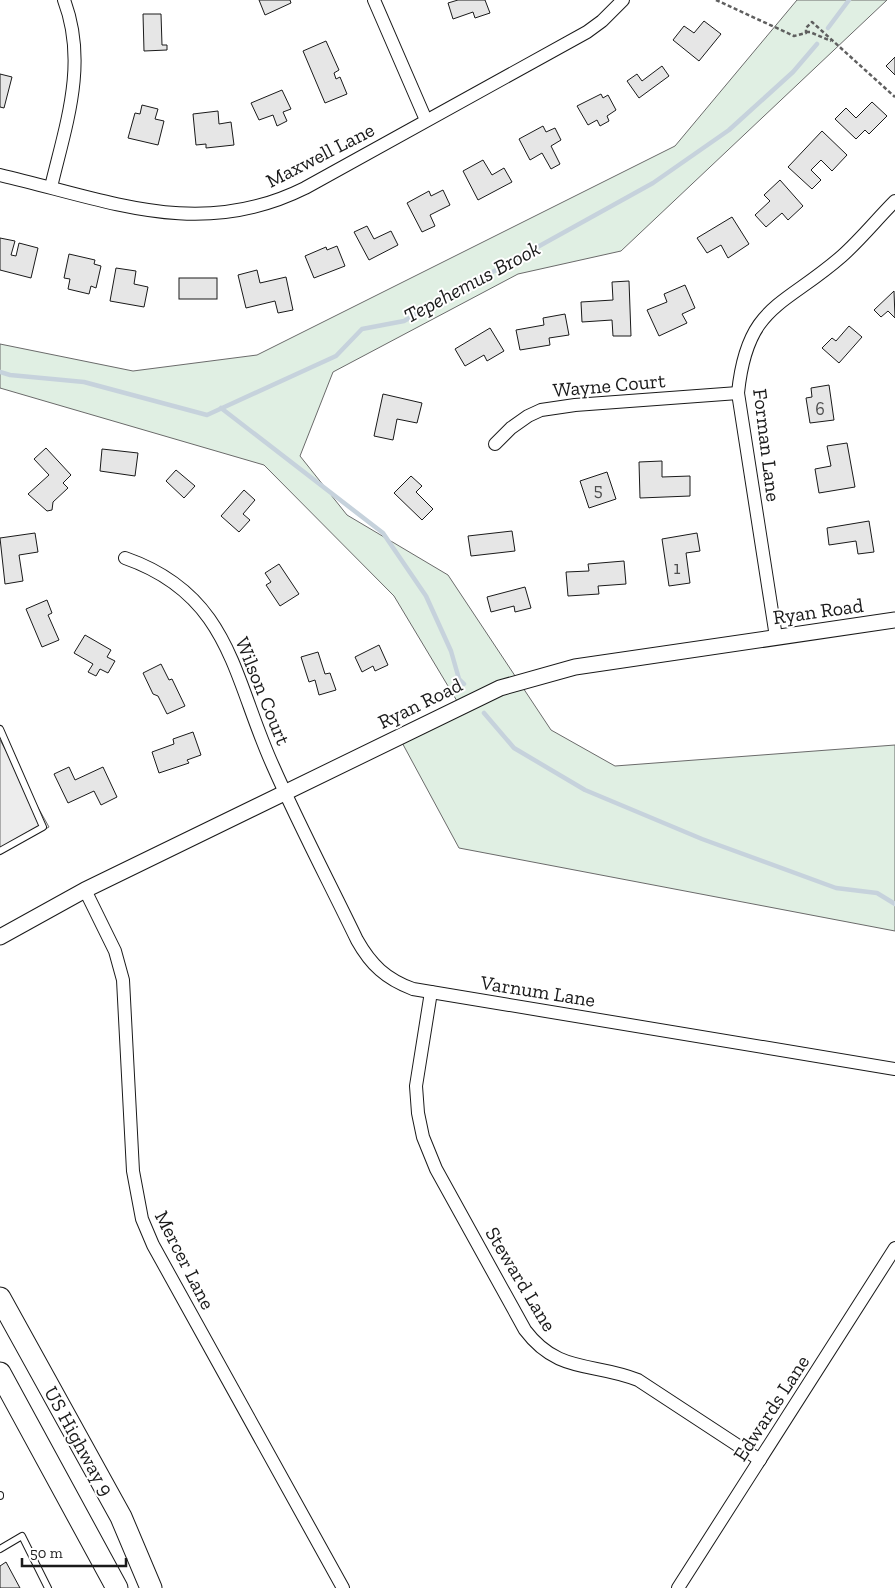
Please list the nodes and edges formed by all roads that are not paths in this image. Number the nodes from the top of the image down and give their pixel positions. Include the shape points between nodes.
1 (64, 0) edge
2 (374, 0) edge
3 (623, 0) edge
4 (426, 120) junction
5 (0, 175) edge
6 (51, 187) junction
7 (894, 202) edge
8 (738, 393) junction
9 (495, 444) dead end
10 (126, 558) dead end
11 (895, 620) edge
12 (776, 637) junction
13 (0, 729) edge
14 (285, 792) junction
15 (0, 851) edge
16 (85, 890) junction
17 (0, 937) edge
18 (431, 992) junction
19 (895, 1069) edge
20 (895, 1248) edge
21 (0, 1298) edge
22 (3, 1383) edge
23 (760, 1460) junction
24 (0, 1549) edge
25 (48, 1588) edge
26 (117, 1588) edge
27 (151, 1588) edge
28 (343, 1588) edge
29 (678, 1588) edge

1 - 6 street via 73,27 76,66 73,95
2 - 4 street
3 - 4 street, Maxwell Lane via 587,32
4 - 6 street, Maxwell Lane via 291,195 239,211 201,215 165,213
5 - 6 street, Maxwell Lane
7 - 8 street, Forman Lane via 842,256 780,300 761,321 744,354
8 - 9 street, Wayne Court via 541,410 511,428
8 - 12 street, Forman Lane
10 - 14 street, Wilson Court via 163,574 215,626 228,647
11 - 12 street, Ryan Road
12 - 14 street, Ryan Road via 575,667 530,678 477,698
13 - 15 lane via 43,827
14 - 16 street, Ryan Road
14 - 18 street, Varnum Lane via 366,956 384,976 413,989
16 - 17 street, Ryan Road
16 - 28 street, Mercer Lane via 115,951 123,980 132,1170 142,1219 153,1245
18 - 19 street, Varnum Lane
18 - 23 street, Steward Lane via 416,1086 423,1137 436,1169 525,1330 541,1349 560,1360 621,1373 638,1380
20 - 23 street, Edwards Lane
21 - 27 highway, US Highway 9 via 121,1517
22 - 26 highway, US Highway 9
23 - 29 street, Edwards Lane
24 - 25 lane via 22,1536

